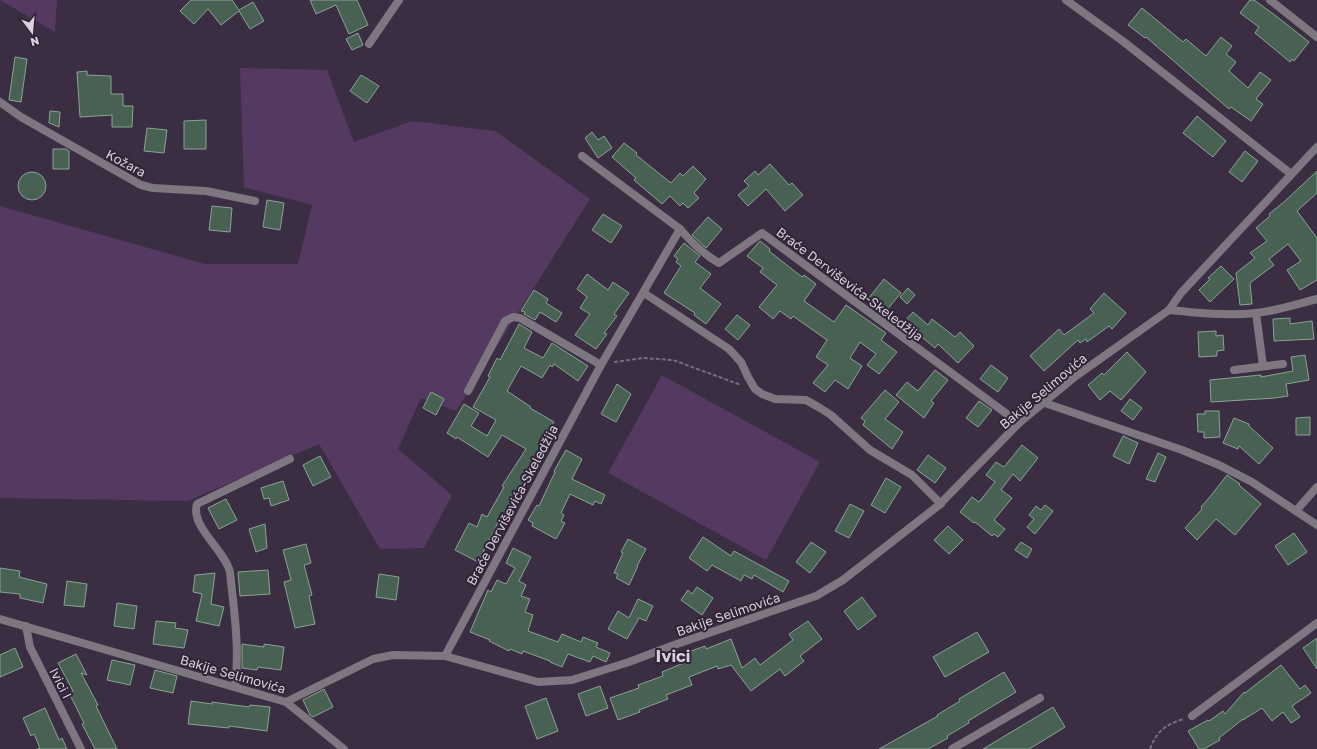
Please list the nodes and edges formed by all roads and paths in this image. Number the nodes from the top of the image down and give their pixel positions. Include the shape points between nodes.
1 (398, 0) edge
2 (1066, 0) edge
3 (1270, 0) edge
4 (1317, 36) edge
5 (369, 44) dead end
6 (0, 102) edge
7 (1317, 147) edge
8 (582, 156) dead end
9 (1291, 174) junction
10 (255, 201) dead end
11 (680, 229) junction
12 (644, 293) junction
13 (1317, 299) edge
14 (1169, 310) junction
15 (1256, 313) junction
16 (1283, 364) dead end
17 (601, 365) junction
18 (1263, 366) junction
19 (1234, 370) dead end
20 (755, 389) junction
21 (468, 391) dead end
22 (1045, 403) junction
23 (1019, 423) junction
24 (290, 459) dead end
25 (1317, 487) edge
26 (941, 504) junction
27 (1296, 511) junction
28 (1317, 525) edge
29 (0, 619) edge
30 (1317, 623) edge
31 (26, 626) junction
32 (445, 656) junction
33 (235, 687) junction
34 (1040, 698) dead end
35 (286, 702) junction
36 (1192, 716) joint
37 (81, 749) edge
38 (344, 749) edge
39 (952, 749) edge
40 (1150, 749) edge

1 - 5 street
2 - 9 street via 1124,42
3 - 4 street
6 - 10 street, Kožara via 21,117 141,185 206,191
7 - 9 street, Bakije Selimovića
8 - 11 street
9 - 14 street, Bakije Selimovića via 1181,293
11 - 12 street, Braće Derviševića-Skeledžija
11 - 23 street, Braće Derviševića-Skeledžija via 696,248 719,264 762,233
12 - 17 street, Braće Derviševića-Skeledžija
12 - 20 street via 729,350 741,362
13 - 15 street
14 - 15 street via 1209,314
14 - 22 street, Bakije Selimovića via 1076,376
15 - 18 street
16 - 18 street
17 - 20 path via 644,358 673,360
17 - 21 street via 513,316 505,321
17 - 32 street, Braće Derviševića-Skeledžija
18 - 19 street
20 - 26 street via 768,397 806,400 820,408 870,450 912,475
22 - 23 street, Bakije Selimovića
22 - 27 street via 1219,465 1252,482
23 - 26 street, Bakije Selimovića
24 - 33 street via 197,504 196,516 229,565 238,644
25 - 27 street
26 - 32 street, Bakije Selimovića via 843,580 816,596 586,676 572,680 538,682
27 - 28 street
29 - 31 street, Bakije Selimovića
30 - 36 street
31 - 33 street, Bakije Selimovića
31 - 37 street, Ivici I via 30,647
32 - 35 street, Bakije Selimovića via 392,655 373,659
33 - 35 street, Bakije Selimovića
34 - 39 street
35 - 38 street
36 - 40 path via 1163,728

